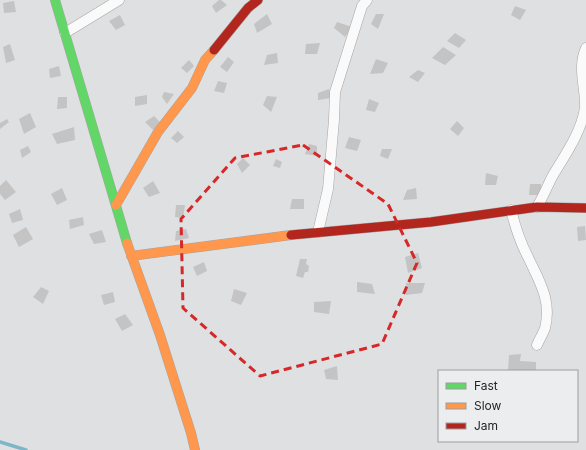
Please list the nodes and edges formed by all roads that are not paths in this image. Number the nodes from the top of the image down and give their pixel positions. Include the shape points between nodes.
1 (55, 0) edge
2 (119, 0) edge
3 (366, 0) edge
4 (255, 1) edge
5 (65, 33) junction
6 (586, 48) edge
7 (116, 206) junction
8 (537, 207) junction
9 (586, 208) edge
10 (510, 210) junction
11 (318, 232) junction
12 (131, 256) junction
13 (537, 345) dead end
14 (195, 450) edge

1 - 5 street
2 - 5 street
3 - 11 street via 335,92 328,189
4 - 7 street via 205,60 192,88 158,132
5 - 7 street
6 - 8 street via 582,62 586,96 580,126
7 - 12 street
8 - 9 street
8 - 10 street
10 - 11 street via 431,222
10 - 13 street via 527,257 544,290 547,311 545,328
11 - 12 street
12 - 14 street via 160,336

